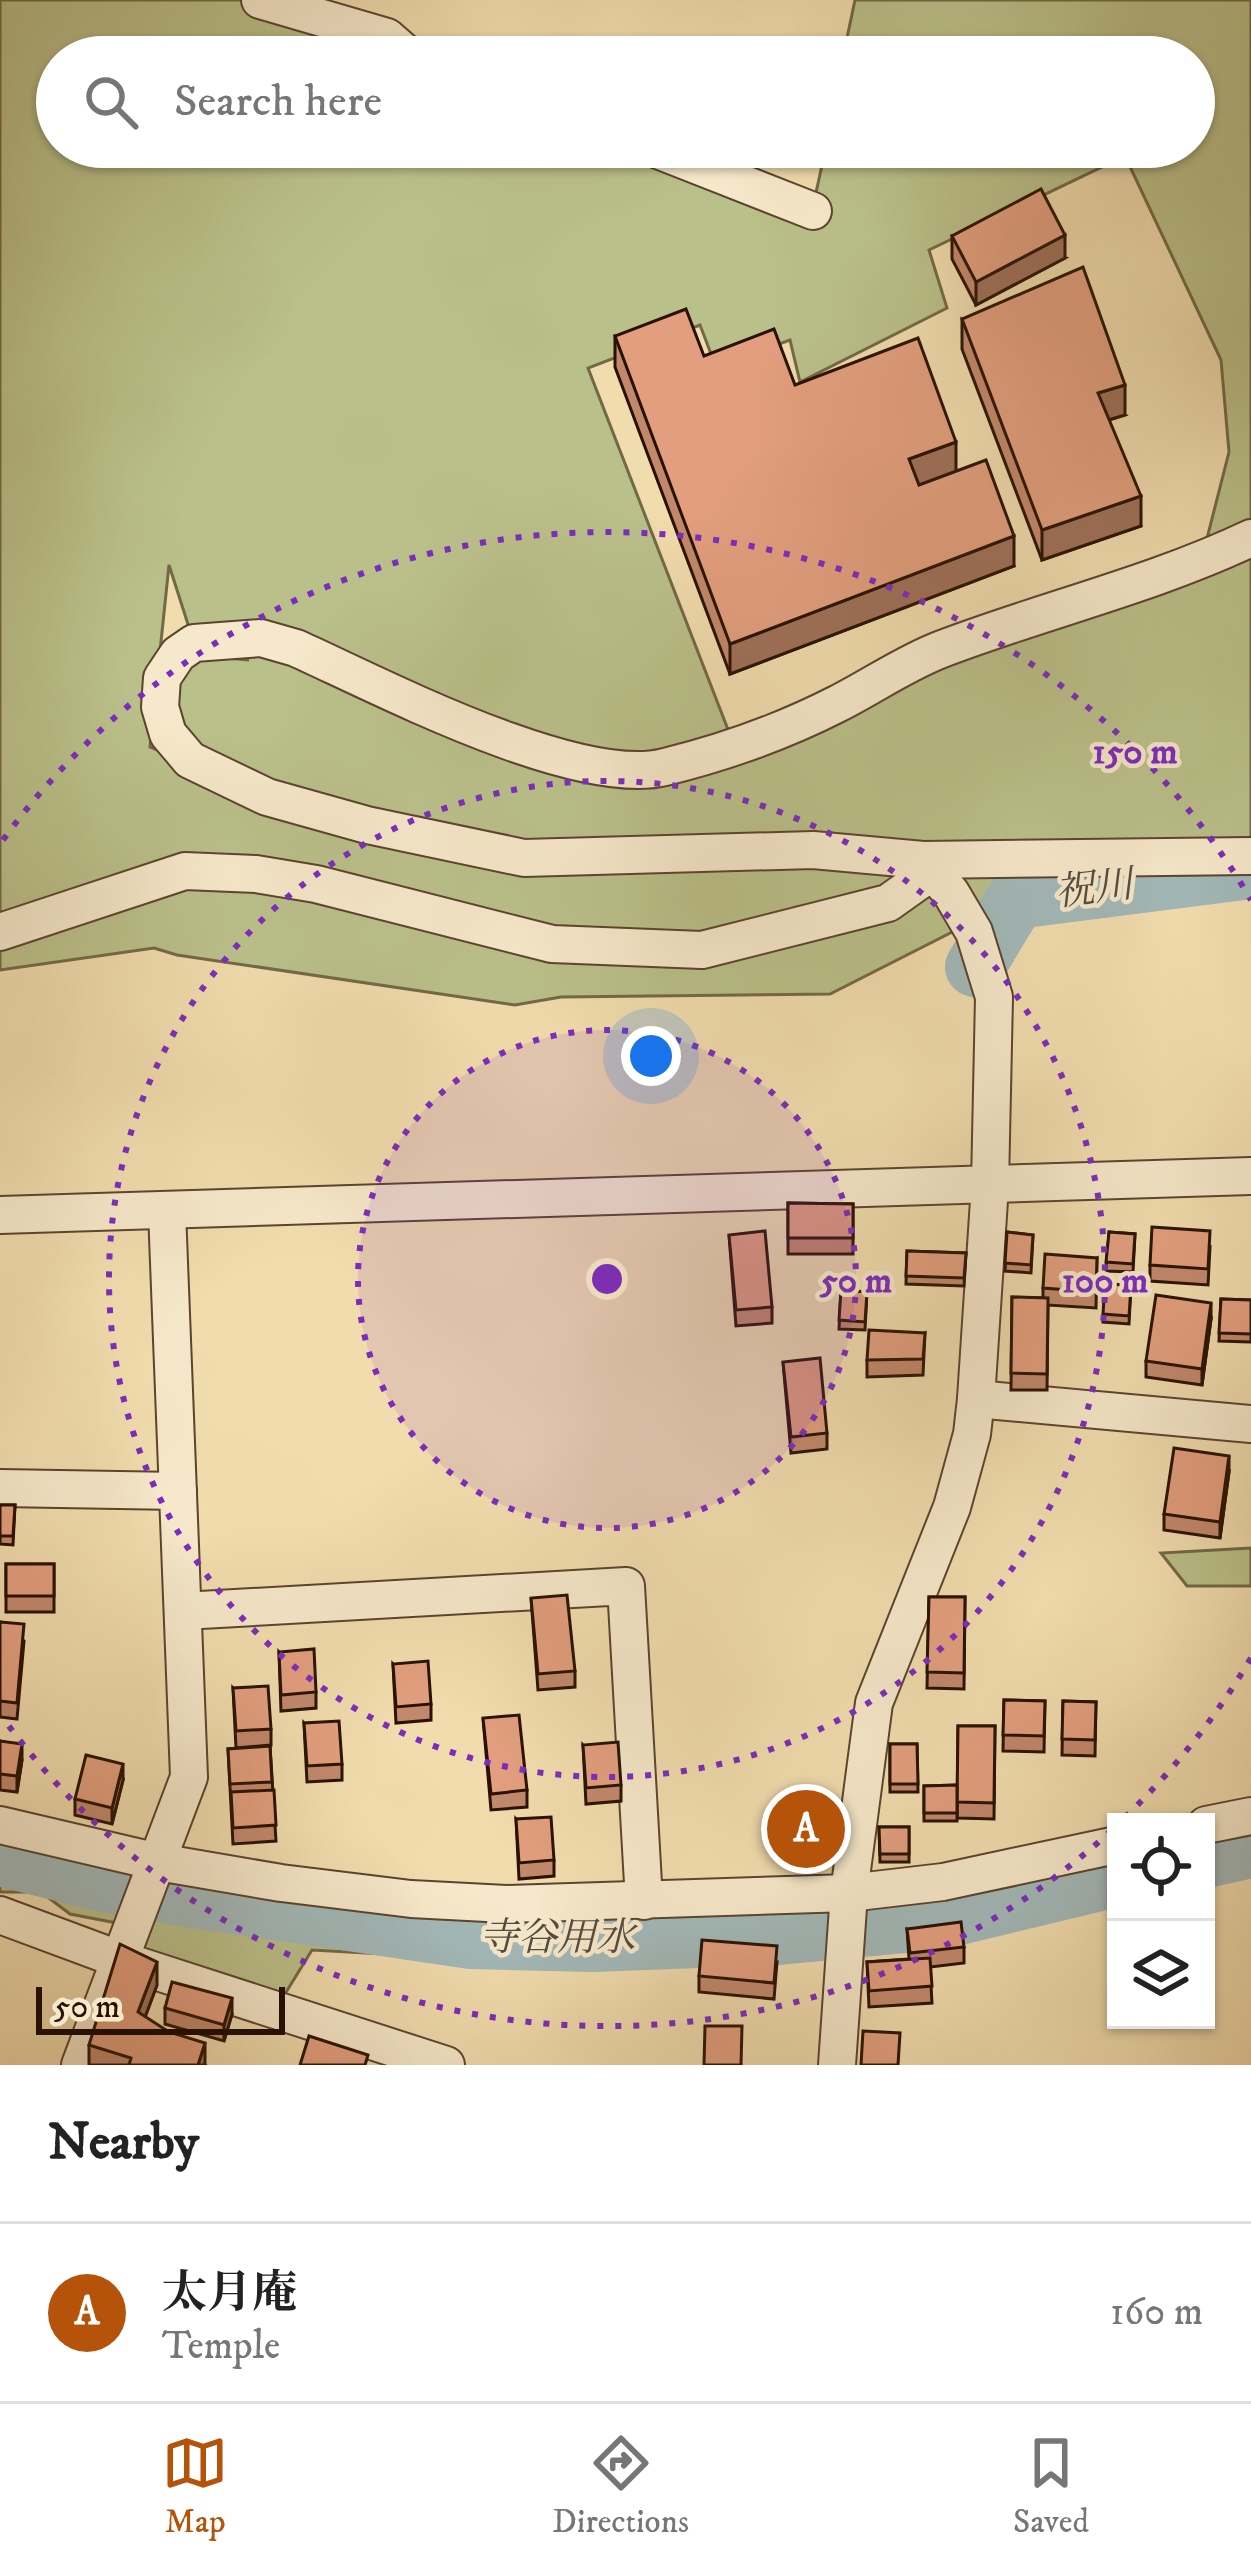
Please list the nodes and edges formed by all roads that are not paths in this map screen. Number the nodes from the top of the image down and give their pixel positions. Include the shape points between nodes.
1 (260, 0) edge
2 (384, 36) edge
3 (703, 168) edge
4 (813, 211) dead end
5 (1251, 538) edge
6 (1251, 856) edge
7 (928, 866) junction
8 (0, 932) edge
9 (1251, 1176) edge
10 (990, 1185) junction
11 (167, 1211) junction
12 (0, 1214) edge
13 (976, 1399) junction
14 (1251, 1424) edge
15 (0, 1488) edge
16 (178, 1491) junction
17 (182, 1611) junction
18 (1251, 1816) edge
19 (1215, 1823) edge
20 (0, 1825) edge
21 (1107, 1847) edge
22 (158, 1862) junction
23 (849, 1893) junction
24 (644, 1901) junction
25 (0, 1915) edge
26 (121, 1960) junction
27 (80, 2065) edge
28 (446, 2065) edge
29 (837, 2065) edge

1 - 2 street
3 - 4 street
5 - 7 street via 939,650 831,707 659,769 590,765 536,750 261,638 194,643 162,678 168,734 190,760 267,797 367,825 524,857 813,850
6 - 7 street
7 - 8 street via 888,903 702,950 552,944 316,884 185,871
7 - 10 street via 974,932 994,997
9 - 10 street
10 - 11 street
10 - 13 street
11 - 12 street
11 - 16 street
13 - 14 street
13 - 23 street via 952,1507 874,1703
15 - 16 street
16 - 17 street
17 - 22 street via 189,1778
17 - 24 street via 626,1586
18 - 19 street
20 - 22 street
21 - 23 street
22 - 24 street via 411,1899
22 - 26 street
23 - 24 street
23 - 29 street
25 - 26 street
26 - 27 street
26 - 28 street

